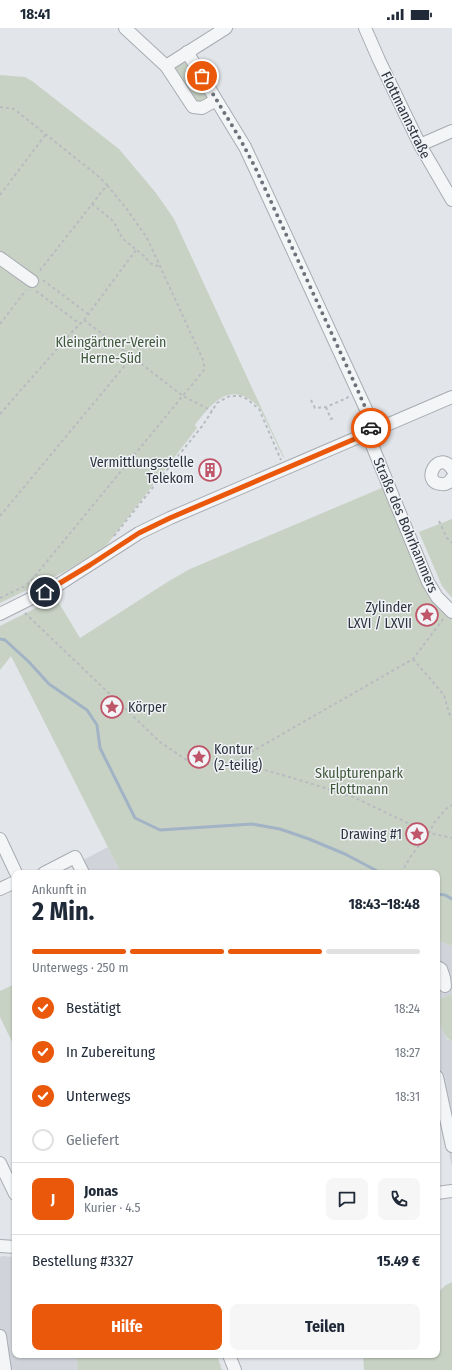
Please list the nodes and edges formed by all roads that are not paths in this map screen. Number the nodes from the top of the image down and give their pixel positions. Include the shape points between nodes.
1 (125, 28) edge
2 (226, 28) edge
3 (365, 28) edge
4 (186, 52) junction
5 (166, 66) junction
6 (216, 100) junction
7 (452, 131) edge
8 (420, 145) junction
9 (452, 200) edge
10 (0, 258) edge
11 (34, 282) road end
12 (452, 397) edge
13 (371, 432) junction
14 (452, 469) edge
15 (452, 478) edge
16 (451, 611) edge
17 (0, 614) edge
18 (0, 839) edge
19 (15, 870) edge
20 (50, 870) edge
21 (82, 870) edge
22 (12, 883) edge
23 (0, 889) edge
24 (440, 968) edge
25 (445, 987) edge
26 (440, 1091) edge
27 (452, 1146) edge
28 (0, 1163) edge
29 (12, 1188) edge
30 (452, 1190) edge
31 (440, 1192) edge
32 (0, 1246) edge
33 (12, 1247) edge
34 (0, 1336) edge
35 (230, 1358) edge
36 (5, 1370) edge
37 (235, 1370) edge

1 - 5 street
2 - 4 street
3 - 8 street, Flottmannstraße
4 - 5 street
4 - 6 street, Straße des Bohrhammers
5 - 6 street via 193,107 202,108
6 - 13 street, Straße des Bohrhammers via 245,147 348,367 370,418
7 - 8 street
8 - 9 street, Flottmannstraße
10 - 11 street
12 - 13 street
13 - 16 street, Straße des Bohrhammers via 372,445 428,582 437,597
13 - 17 street via 139,533 58,585
14 - 15 street via 445,463 438,463 431,475 434,481 441,484 448,483
18 - 19 street
20 - 21 street via 75,857
22 - 23 street
24 - 25 street
26 - 27 street
28 - 29 street
30 - 31 street
32 - 33 street
34 - 36 street
35 - 37 street

